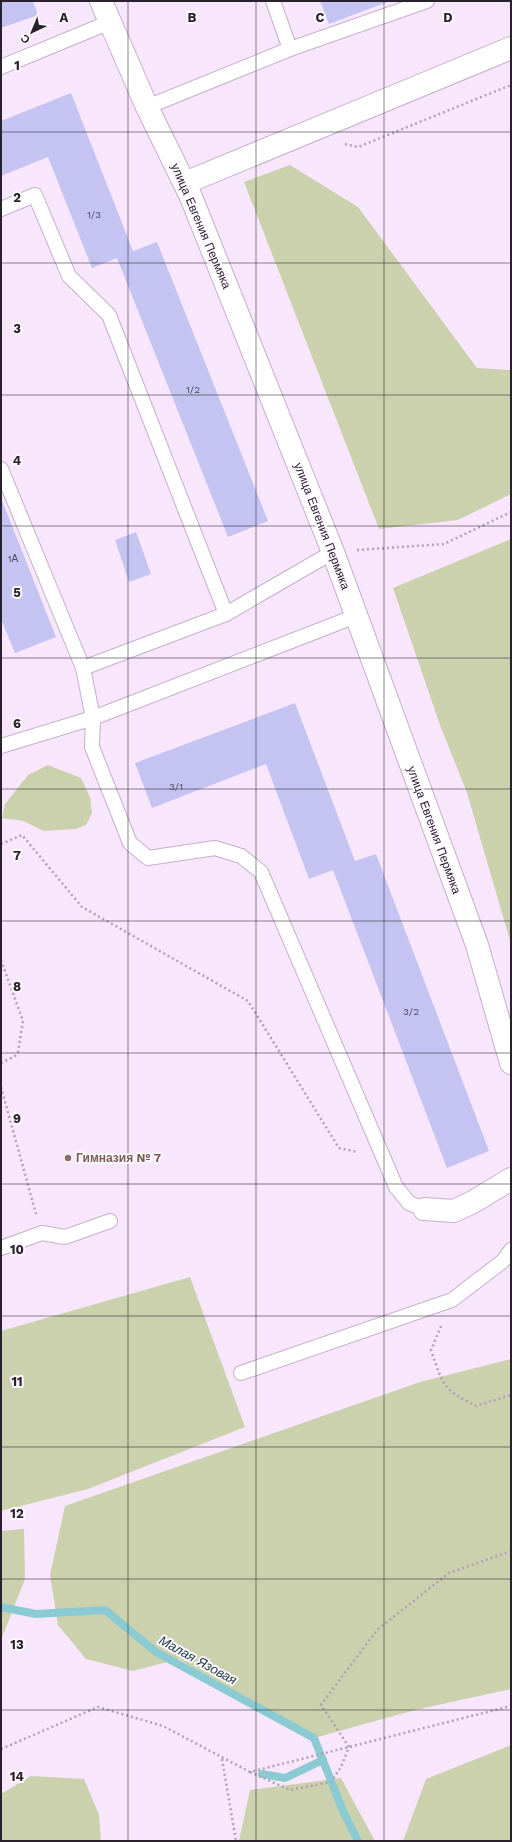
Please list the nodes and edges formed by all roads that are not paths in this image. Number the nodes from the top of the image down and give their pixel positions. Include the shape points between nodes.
1 (101, 1) edge
2 (273, 1) edge
3 (427, 1) edge
4 (110, 22) junction
5 (511, 48) edge
6 (290, 49) junction
7 (1, 67) edge
8 (147, 107) junction
9 (185, 183) junction
10 (1, 209) edge
11 (1, 469) edge
12 (333, 552) junction
13 (226, 614) junction
14 (356, 616) junction
15 (83, 668) junction
16 (93, 718) junction
17 (1, 746) edge
18 (511, 1063) edge
19 (511, 1179) edge
20 (424, 1209) joint
21 (110, 1221) dead end
22 (1, 1248) edge
23 (511, 1250) edge
24 (241, 1373) dead end

1 - 4 street, улица Евгения Пермяка
2 - 6 lane
3 - 6 lane
4 - 7 lane
4 - 8 street, улица Евгения Пермяка
5 - 9 street
6 - 8 lane
8 - 9 street, улица Евгения Пермяка
9 - 12 street, улица Евгения Пермяка
10 - 13 lane via 35,195 69,276 109,316
11 - 15 lane
12 - 13 lane
12 - 14 street, улица Евгения Пермяка
13 - 15 lane
14 - 16 lane
14 - 18 street, улица Евгения Пермяка via 477,945
15 - 16 lane
16 - 17 lane
16 - 20 lane via 92,746 130,843 148,858 215,848 241,856 261,872 396,1187 409,1203
19 - 20 street via 454,1211
21 - 22 lane via 65,1238 42,1233
23 - 24 lane via 503,1261 452,1300

